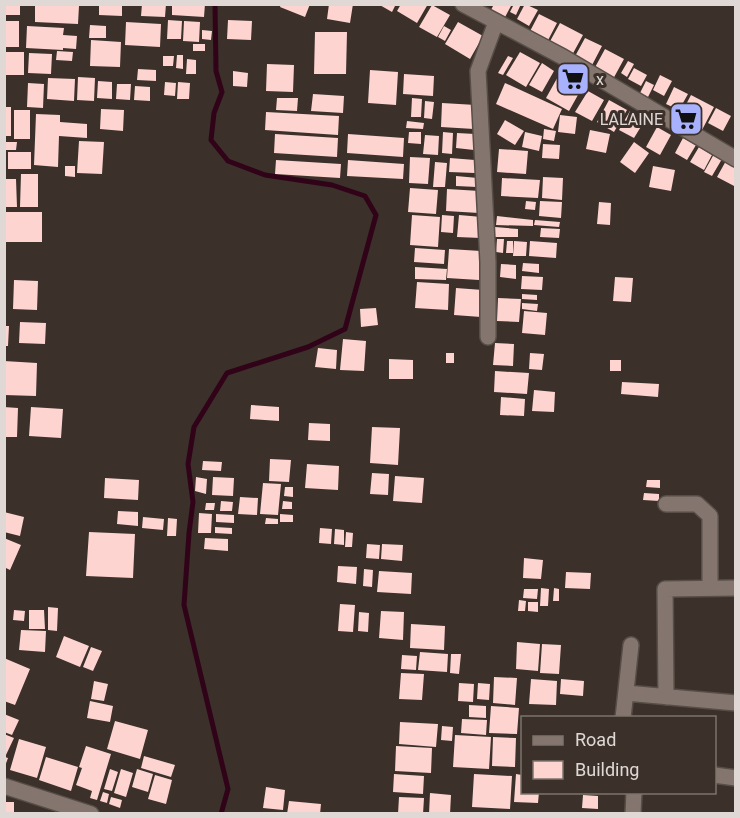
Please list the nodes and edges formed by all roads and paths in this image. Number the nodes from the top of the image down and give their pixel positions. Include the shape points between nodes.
1 (463, 4) edge
2 (496, 22) junction
3 (735, 159) edge
4 (488, 337) dead end
5 (666, 504) dead end
6 (710, 588) junction
7 (735, 588) edge
8 (631, 645) dead end
9 (626, 693) junction
10 (666, 697) junction
11 (735, 703) edge
12 (623, 716) edge
13 (716, 776) edge
14 (735, 778) edge
15 (4, 786) edge
16 (634, 794) edge
17 (90, 813) edge
18 (633, 813) edge

1 - 2 street
2 - 3 street
2 - 4 street via 478,71
5 - 6 street via 697,504 710,516
6 - 7 street
6 - 10 street via 665,589
8 - 9 street
9 - 10 street
9 - 12 street
10 - 11 street
13 - 14 street
15 - 17 street
16 - 18 street

